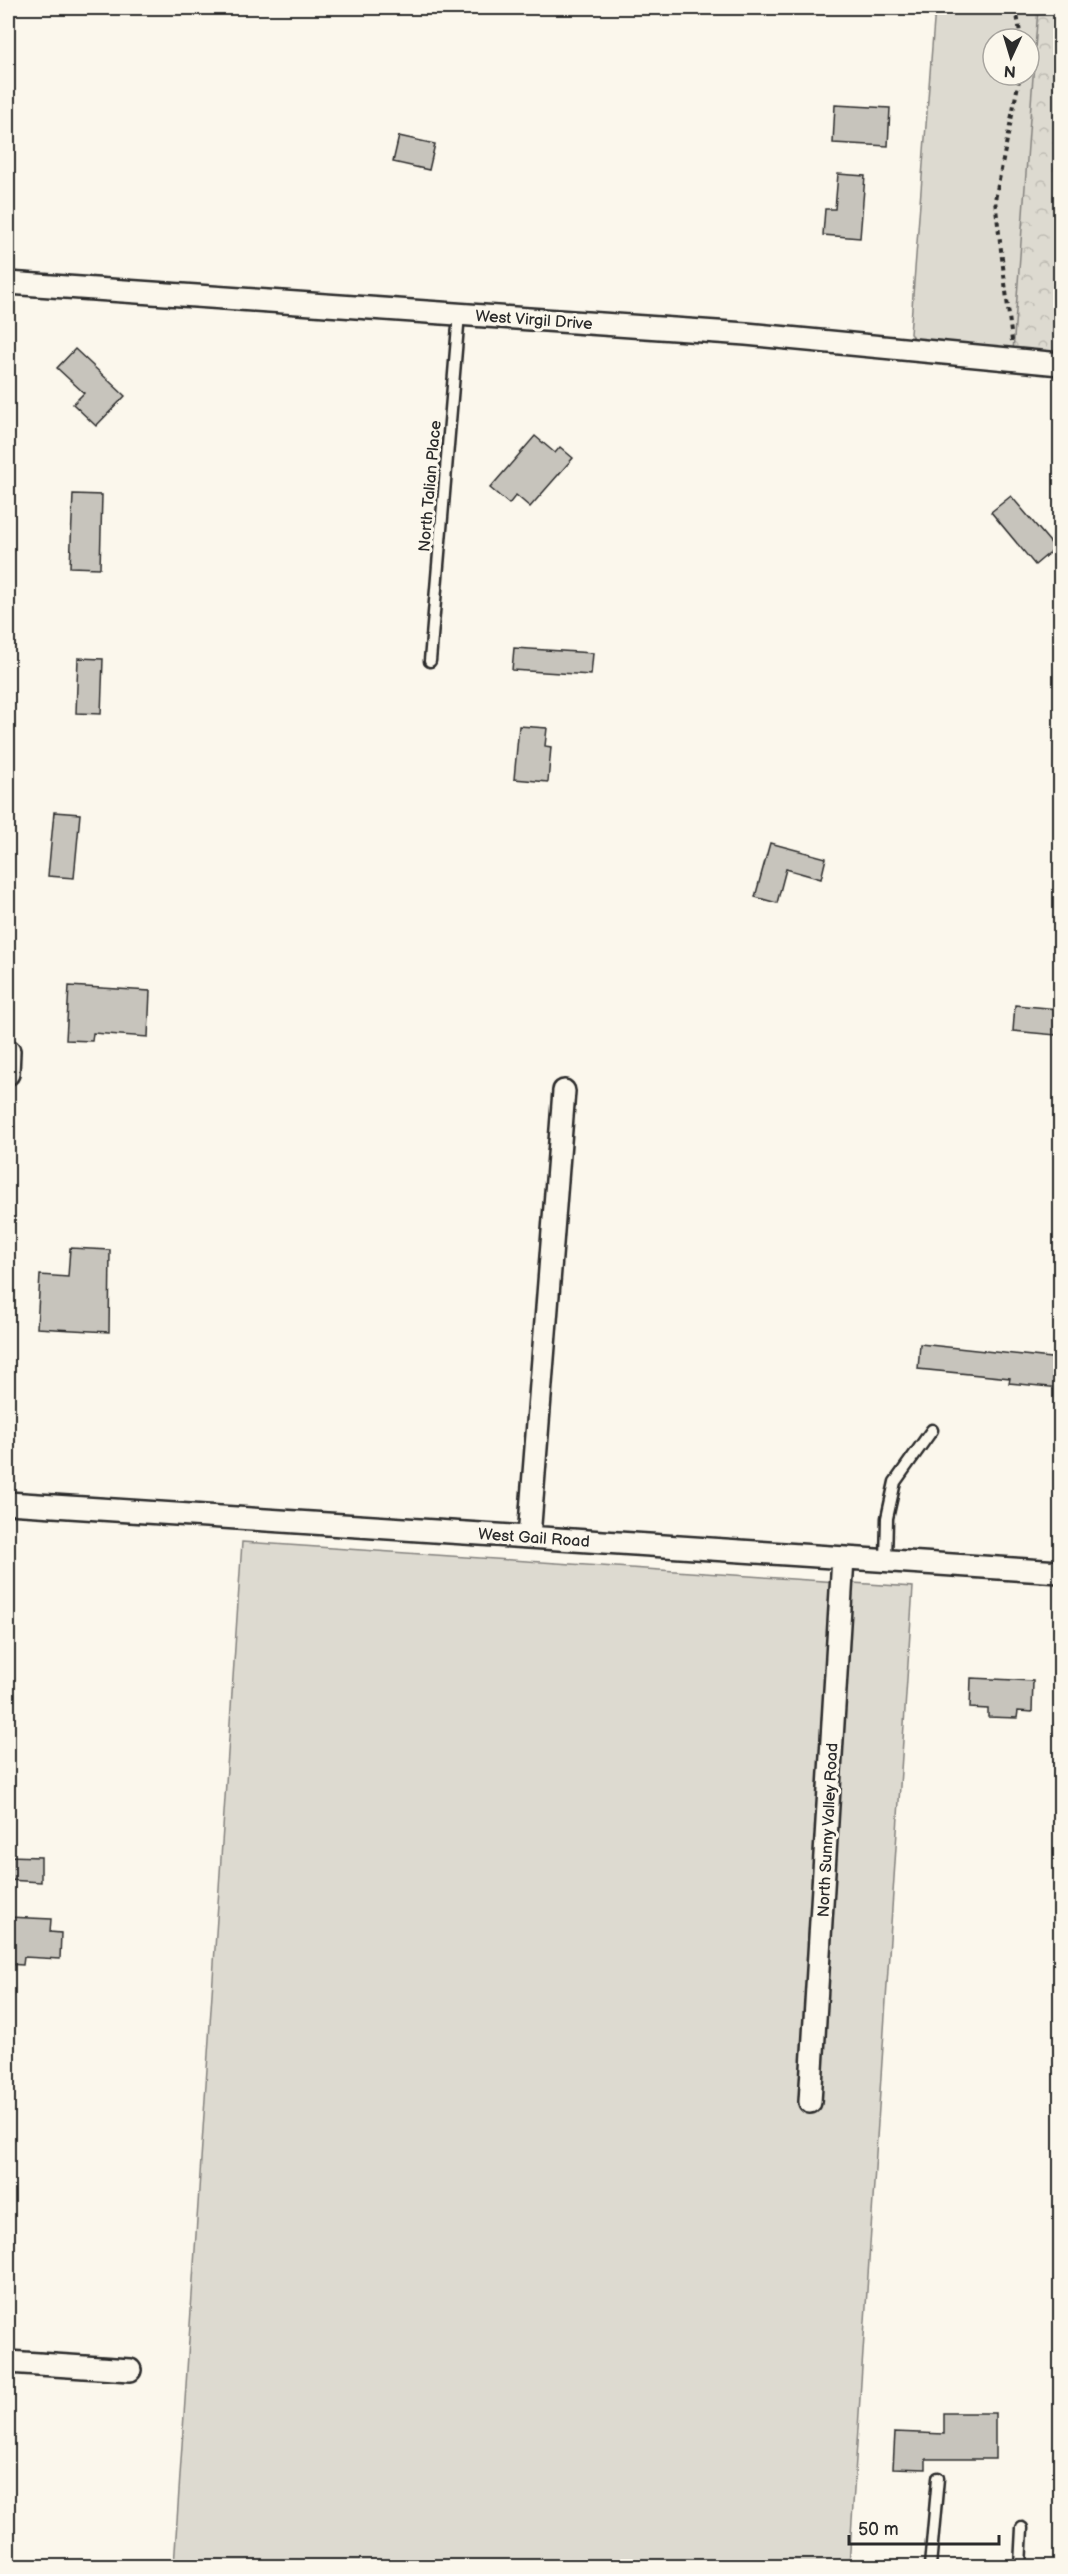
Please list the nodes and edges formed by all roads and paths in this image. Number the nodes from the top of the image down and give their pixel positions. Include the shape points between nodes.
1 (1016, 8) edge
2 (1019, 27) edge
3 (1018, 87) edge
4 (8, 283) edge
5 (459, 314) junction
6 (1014, 361) junction
7 (1060, 364) edge
8 (430, 661) dead end
9 (9, 1051) dead end
10 (8, 1074) edge
11 (564, 1091) dead end
12 (932, 1431) dead end
13 (8, 1503) edge
14 (529, 1537) junction
15 (843, 1558) junction
16 (886, 1561) junction
17 (1060, 1572) edge
18 (810, 2102) dead end
19 (8, 2362) edge
20 (130, 2370) dead end
21 (938, 2478) dead end
22 (1022, 2528) dead end
23 (930, 2566) edge
24 (1020, 2566) edge

1 - 2 path
3 - 6 path via 995,200
4 - 5 street, West Virgil Drive
5 - 6 street, West Virgil Drive via 757,334
5 - 8 lane, North Talian Place
6 - 7 street, West Virgil Drive
9 - 10 street
11 - 14 street
12 - 16 lane via 895,1482 887,1518
13 - 14 street, West Gail Road
14 - 15 street, West Gail Road
15 - 16 street, West Gail Road
15 - 18 street, North Sunny Valley Road
16 - 17 street, West Gail Road
19 - 20 street
21 - 23 lane
22 - 24 lane

